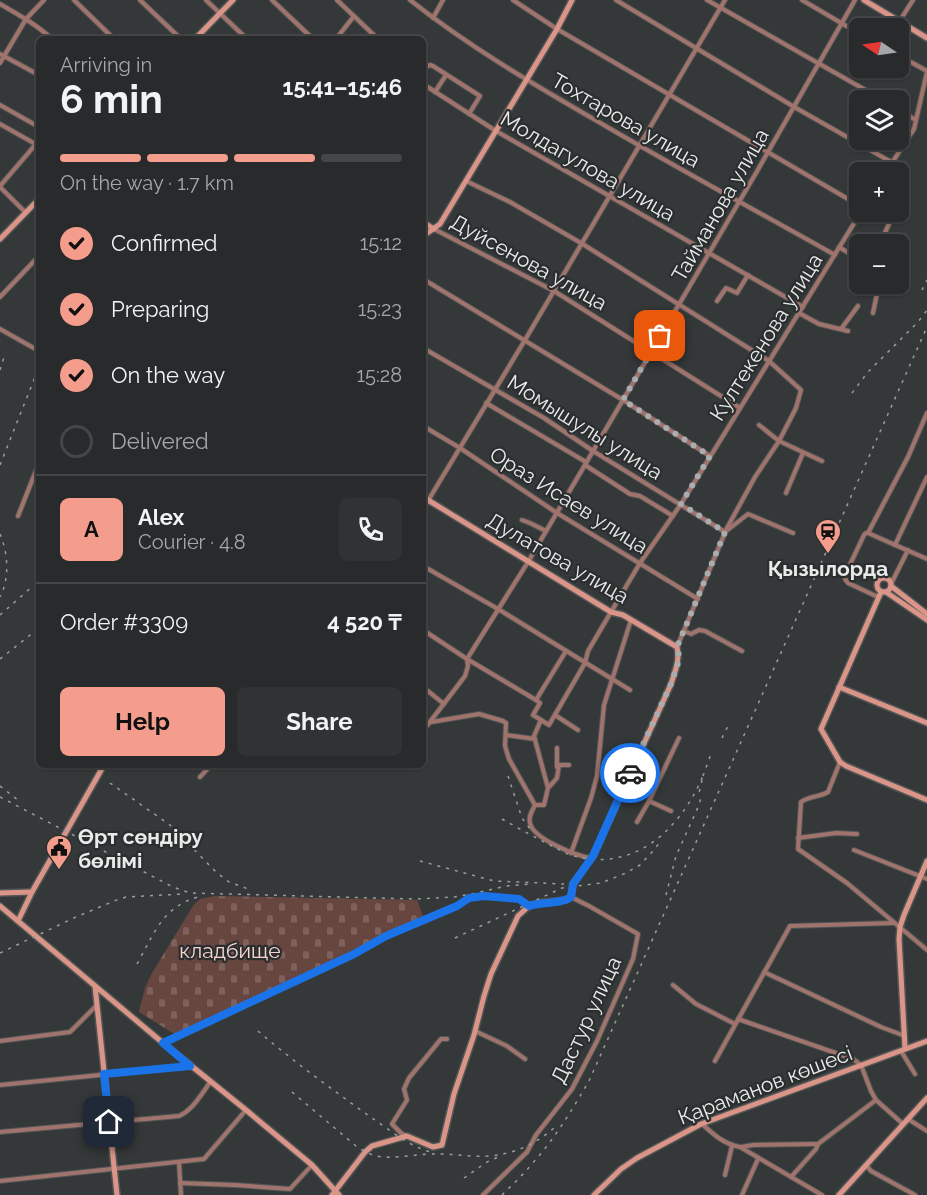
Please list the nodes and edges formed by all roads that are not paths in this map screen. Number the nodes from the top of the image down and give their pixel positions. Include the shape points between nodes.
1 (44, 0) edge
2 (74, 0) edge
3 (140, 0) edge
4 (206, 0) edge
5 (233, 0) edge
6 (272, 0) edge
7 (337, 0) edge
8 (410, 0) edge
9 (443, 0) edge
10 (513, 0) edge
11 (572, 0) edge
12 (616, 0) edge
13 (707, 0) edge
14 (725, 0) edge
15 (802, 0) edge
16 (855, 0) edge
17 (864, 0) edge
18 (913, 0) edge
19 (0, 4) edge
20 (721, 8) junction
21 (220, 14) junction
22 (354, 16) junction
23 (433, 18) junction
24 (893, 18) edge
25 (902, 18) edge
26 (26, 19) junction
27 (842, 24) junction
28 (849, 28) edge
29 (909, 28) edge
30 (557, 29) junction
31 (49, 36) edge
32 (111, 36) edge
33 (178, 36) edge
34 (198, 36) edge
35 (244, 36) edge
36 (310, 36) edge
37 (338, 36) edge
38 (375, 36) edge
39 (927, 38) edge
40 (696, 48) junction
41 (2, 55) edge
42 (909, 61) edge
43 (0, 63) edge
44 (819, 64) junction
45 (426, 67) edge
46 (927, 71) edge
47 (36, 73) edge
48 (446, 75) junction
49 (527, 81) junction
50 (426, 86) edge
51 (865, 90) edge
52 (435, 92) junction
53 (669, 94) junction
54 (0, 105) edge
55 (794, 107) junction
56 (469, 114) junction
57 (909, 116) edge
58 (916, 120) junction
59 (0, 124) edge
60 (36, 125) edge
61 (496, 131) junction
62 (36, 144) edge
63 (639, 146) junction
64 (36, 147) edge
65 (768, 152) junction
66 (891, 162) edge
67 (894, 162) edge
68 (466, 181) junction
69 (0, 186) edge
70 (609, 196) junction
71 (849, 200) edge
72 (36, 202) edge
73 (740, 202) junction
74 (26, 213) junction
75 (855, 222) edge
76 (426, 224) edge
77 (434, 229) junction
78 (426, 234) edge
79 (0, 239) edge
80 (582, 244) junction
81 (839, 248) junction
82 (709, 253) junction
83 (849, 254) edge
84 (834, 255) junction
85 (36, 259) edge
86 (748, 276) junction
87 (426, 281) edge
88 (554, 291) junction
89 (877, 294) edge
90 (0, 297) edge
91 (717, 301) dead end
92 (679, 304) junction
93 (858, 306) dead end
94 (803, 307) junction
95 (799, 313) junction
96 (873, 313) dead end
97 (0, 329) edge
98 (841, 329) junction
99 (848, 331) dead end
100 (525, 340) junction
101 (36, 349) edge
102 (426, 350) edge
103 (651, 352) junction
104 (769, 361) junction
105 (495, 389) junction
106 (623, 400) junction
107 (486, 403) junction
108 (740, 408) junction
109 (927, 413) edge
110 (759, 425) dead end
111 (426, 428) edge
112 (778, 441) junction
113 (460, 448) junction
114 (593, 451) junction
115 (803, 453) junction
116 (710, 456) junction
117 (822, 460) dead end
118 (586, 464) junction
119 (36, 471) edge
120 (927, 477) edge
121 (786, 493) dead end
122 (426, 499) edge
123 (681, 504) junction
124 (738, 507) junction
125 (557, 513) junction
126 (748, 514) junction
127 (18, 516) dead end
128 (673, 516) junction
129 (522, 520) dead end
130 (546, 531) junction
131 (725, 532) junction
132 (793, 533) dead end
133 (868, 533) junction
134 (895, 544) junction
135 (908, 550) junction
136 (927, 559) edge
137 (528, 562) junction
138 (640, 563) junction
139 (426, 568) edge
140 (891, 585) junction
141 (882, 594) junction
142 (698, 599) junction
143 (498, 609) junction
144 (611, 612) junction
145 (927, 614) edge
146 (631, 620) junction
147 (927, 620) edge
148 (684, 631) junction
149 (426, 632) edge
150 (677, 647) junction
151 (566, 651) junction
152 (742, 651) dead end
153 (467, 660) junction
154 (585, 663) junction
155 (611, 678) junction
156 (839, 687) junction
157 (426, 689) edge
158 (630, 690) dead end
159 (536, 700) junction
160 (444, 704) junction
161 (555, 715) junction
162 (541, 720) junction
163 (430, 722) junction
164 (927, 723) edge
165 (426, 727) edge
166 (578, 730) dead end
167 (506, 735) junction
168 (679, 738) dead end
169 (535, 740) junction
170 (557, 748) dead end
171 (840, 762) junction
172 (569, 765) dead end
173 (557, 767) junction
174 (102, 768) edge
175 (208, 768) edge
176 (200, 777) dead end
177 (628, 779) junction
178 (548, 788) junction
179 (653, 790) junction
180 (927, 800) edge
181 (649, 801) junction
182 (535, 805) junction
183 (671, 811) dead end
184 (638, 822) dead end
185 (857, 834) dead end
186 (798, 838) junction
187 (854, 850) dead end
188 (571, 853) junction
189 (592, 857) junction
190 (927, 861) edge
191 (920, 876) junction
192 (927, 879) edge
193 (32, 892) junction
194 (0, 893) edge
195 (571, 897) junction
196 (0, 906) edge
197 (529, 906) junction
198 (18, 921) junction
199 (895, 923) junction
200 (900, 927) junction
201 (927, 950) edge
202 (764, 972) junction
203 (673, 985) dead end
204 (95, 986) junction
205 (97, 1005) junction
206 (737, 1021) junction
207 (475, 1031) junction
208 (905, 1036) junction
209 (447, 1039) dead end
210 (0, 1041) edge
211 (927, 1041) edge
212 (163, 1043) junction
213 (903, 1049) junction
214 (525, 1059) dead end
215 (715, 1060) dead end
216 (861, 1065) junction
217 (190, 1066) junction
218 (104, 1074) junction
219 (915, 1074) dead end
220 (211, 1081) junction
221 (0, 1085) edge
222 (927, 1098) edge
223 (876, 1100) junction
224 (246, 1110) junction
225 (906, 1121) junction
226 (109, 1122) junction
227 (701, 1124) junction
228 (927, 1131) edge
229 (0, 1132) edge
230 (407, 1136) junction
231 (818, 1144) junction
232 (732, 1146) junction
233 (740, 1148) junction
234 (758, 1159) junction
235 (179, 1162) junction
236 (312, 1165) junction
237 (866, 1166) junction
238 (114, 1169) junction
239 (725, 1175) dead end
240 (791, 1177) junction
241 (0, 1181) edge
242 (180, 1183) junction
243 (335, 1194) edge
244 (117, 1195) edge
245 (181, 1195) edge
246 (483, 1195) edge
247 (594, 1195) edge
248 (742, 1195) edge
249 (822, 1195) edge
250 (839, 1195) edge
251 (915, 1195) edge

1 - 26 street
2 - 32 street
3 - 33 street
4 - 21 street
5 - 21 street
6 - 36 street
7 - 22 street
8 - 23 street, Тохтарова улица
9 - 23 street
10 - 30 street
11 - 30 street
12 - 40 street
13 - 20 street
14 - 20 street
15 - 27 street
16 - 27 street, Тайманова улица
17 - 24 street
18 - 25 street
19 - 26 street
20 - 40 street
20 - 44 street
21 - 34 street
21 - 35 street
22 - 37 street
22 - 38 street
23 - 49 street, Тохтарова улица
26 - 31 street
26 - 41 street
27 - 28 street
27 - 44 street, Тайманова улица
29 - 39 street
30 - 49 street
30 - 53 street
40 - 53 street
40 - 55 street
41 - 43 street
41 - 47 street
42 - 46 street
44 - 51 street
44 - 55 street, Тайманова улица
45 - 48 street via 430,65
46 - 58 street
48 - 52 street
48 - 56 street via 480,96
49 - 61 street
49 - 63 street, Тохтарова улица
50 - 52 street, Молдагулова улица
52 - 56 street, Молдагулова улица
53 - 63 street
53 - 65 street
54 - 60 street
55 - 65 street, Тайманова улица
55 - 66 street
56 - 61 street, Молдагулова улица
57 - 58 street
58 - 67 street
59 - 62 street
61 - 68 street
61 - 70 street, Молдагулова улица
63 - 70 street
63 - 73 street, Тохтарова улица
64 - 69 street
65 - 71 street
65 - 73 street, Тайманова улица
68 - 77 street
68 - 80 street
69 - 74 street
70 - 80 street
70 - 82 street, Молдагулова улица
72 - 74 street
73 - 82 street, Тайманова улица
73 - 84 street, Тохтарова улица
74 - 79 street
75 - 81 street, Култекенова улица
76 - 77 street, Дуйсенова улица
77 - 78 street
77 - 88 street, Дуйсенова улица
80 - 88 street
80 - 92 street
81 - 83 street
81 - 84 street, Култекенова улица
82 - 86 street, Молдагулова улица
82 - 92 street, Тайманова улица
84 - 94 street, Култекенова улица
85 - 90 street
86 - 91 street via 737,293 726,288
86 - 94 street, Молдагулова улица
87 - 100 street
88 - 100 street
88 - 103 street, Дуйсенова улица
89 - 96 street
92 - 103 street, Тайманова улица
92 - 104 street
93 - 98 street
94 - 95 street, Култекенова улица
95 - 98 street via 819,324
95 - 104 street, Култекенова улица
97 - 101 street
98 - 99 street
100 - 105 street
100 - 106 street
102 - 105 street, Момышулы улица
103 - 106 street, Тайманова улица
103 - 108 street, Дуйсенова улица
104 - 108 street, Култекенова улица
104 - 112 street via 801,390
105 - 107 street
105 - 114 street, Момышулы улица
106 - 114 street, Тайманова улица
106 - 116 street
107 - 113 street
107 - 118 street
108 - 116 street, Култекенова улица
109 - 133 street
110 - 112 street
111 - 113 street, Ораз Исаев улица
112 - 115 street
112 - 124 street
113 - 122 street
113 - 125 street, Ораз Исаев улица
114 - 118 street, Тайманова улица
114 - 123 street, Момышулы улица
115 - 117 street
115 - 121 street
116 - 123 street, Култекенова улица
118 - 125 street, Тайманова улица
118 - 128 street via 630,494
119 - 127 street
120 - 134 street
122 - 137 street, Дулатова улица
123 - 128 street, Култекенова улица
123 - 131 street, Момышулы улица
124 - 126 street
124 - 131 street
125 - 130 street, Тайманова улица
125 - 138 street, Ораз Исаев улица
126 - 131 street
126 - 132 street
128 - 138 street, Култекенова улица
129 - 130 street
130 - 137 street, Тайманова улица
131 - 142 street
133 - 134 street
133 - 141 street via 845,579
134 - 135 street
135 - 136 street
135 - 140 street
137 - 143 street, Тайманова улица
137 - 144 street, Дулатова улица
138 - 142 street, Ораз Исаев улица
138 - 144 street, Култекенова улица
139 - 143 street
140 - 141 street
140 - 141 street via 885,578 878,581 876,586
140 - 145 street
141 - 147 street
141 - 156 street
142 - 148 street
143 - 151 street
143 - 153 street, Тайманова улица
144 - 146 street, Дулатова улица
144 - 154 street, Култекенова улица
146 - 150 street, Дулатова улица
146 - 155 street
148 - 150 street
148 - 152 street via 705,631
149 - 153 street
150 - 177 street via 678,663 671,684
151 - 154 street
151 - 159 street
153 - 159 street
153 - 160 street, Тайманова улица via 465,676
154 - 155 street
154 - 161 street, Култекенова улица
155 - 158 street
155 - 188 street via 604,705 597,776
156 - 164 street
156 - 171 street via 821,729
157 - 160 street
159 - 162 street via 540,703 533,715
160 - 163 street, Тайманова улица
161 - 162 street, Култекенова улица via 549,725
161 - 166 street
162 - 169 street
163 - 165 street, Тайманова улица
163 - 167 street via 479,714 506,723
167 - 169 street
167 - 182 street via 509,759
168 - 179 street
169 - 178 street
170 - 173 street
171 - 180 street
171 - 186 street via 828,792 801,802
172 - 173 street
173 - 178 street via 558,775
174 - 193 street
175 - 176 street
177 - 179 street
177 - 189 street
178 - 182 street via 544,805
179 - 181 street
181 - 183 street
181 - 184 street
182 - 188 street via 530,826
185 - 186 street
186 - 199 street via 798,849
187 - 191 street
188 - 189 street
189 - 195 street via 573,884
190 - 191 street
191 - 192 street
191 - 200 street
193 - 194 street
193 - 198 street
195 - 197 street
195 - 246 street, Дастур улица via 638,934 633,959 572,1089 527,1152
196 - 198 street
197 - 207 street via 518,916 491,974
197 - 212 street via 519,899 469,898
198 - 204 street
199 - 200 street
199 - 202 street via 790,926
200 - 201 street
200 - 208 street
202 - 206 street
202 - 208 street
203 - 206 street via 696,1004
204 - 205 street
204 - 212 street
205 - 210 street via 70,1032
205 - 218 street
206 - 215 street
206 - 216 street via 835,1052
207 - 214 street
207 - 230 street via 442,1144 433,1147
208 - 213 street
209 - 230 street via 441,1039 409,1077 404,1089 407,1100 392,1124
211 - 213 street, Қараманов көшесі
212 - 217 street
213 - 216 street, Қараманов көшесі
213 - 219 street
216 - 223 street
216 - 227 street, Қараманов көшесі
217 - 218 street
217 - 220 street
218 - 221 street
218 - 226 street
220 - 224 street
220 - 226 street via 179,1116
222 - 225 street
223 - 225 street
223 - 231 street
224 - 235 street via 204,1159
224 - 236 street
225 - 228 street
225 - 237 street
226 - 229 street
226 - 238 street
227 - 232 street
227 - 247 street, Қараманов көшесі via 637,1158
230 - 243 street via 368,1149
231 - 233 street
231 - 240 street
232 - 233 street
232 - 239 street
233 - 234 street
234 - 240 street
234 - 248 street
235 - 238 street
235 - 242 street
236 - 242 street via 290,1189
236 - 243 street
237 - 250 street
237 - 251 street
238 - 241 street
238 - 244 street
240 - 249 street
242 - 245 street

